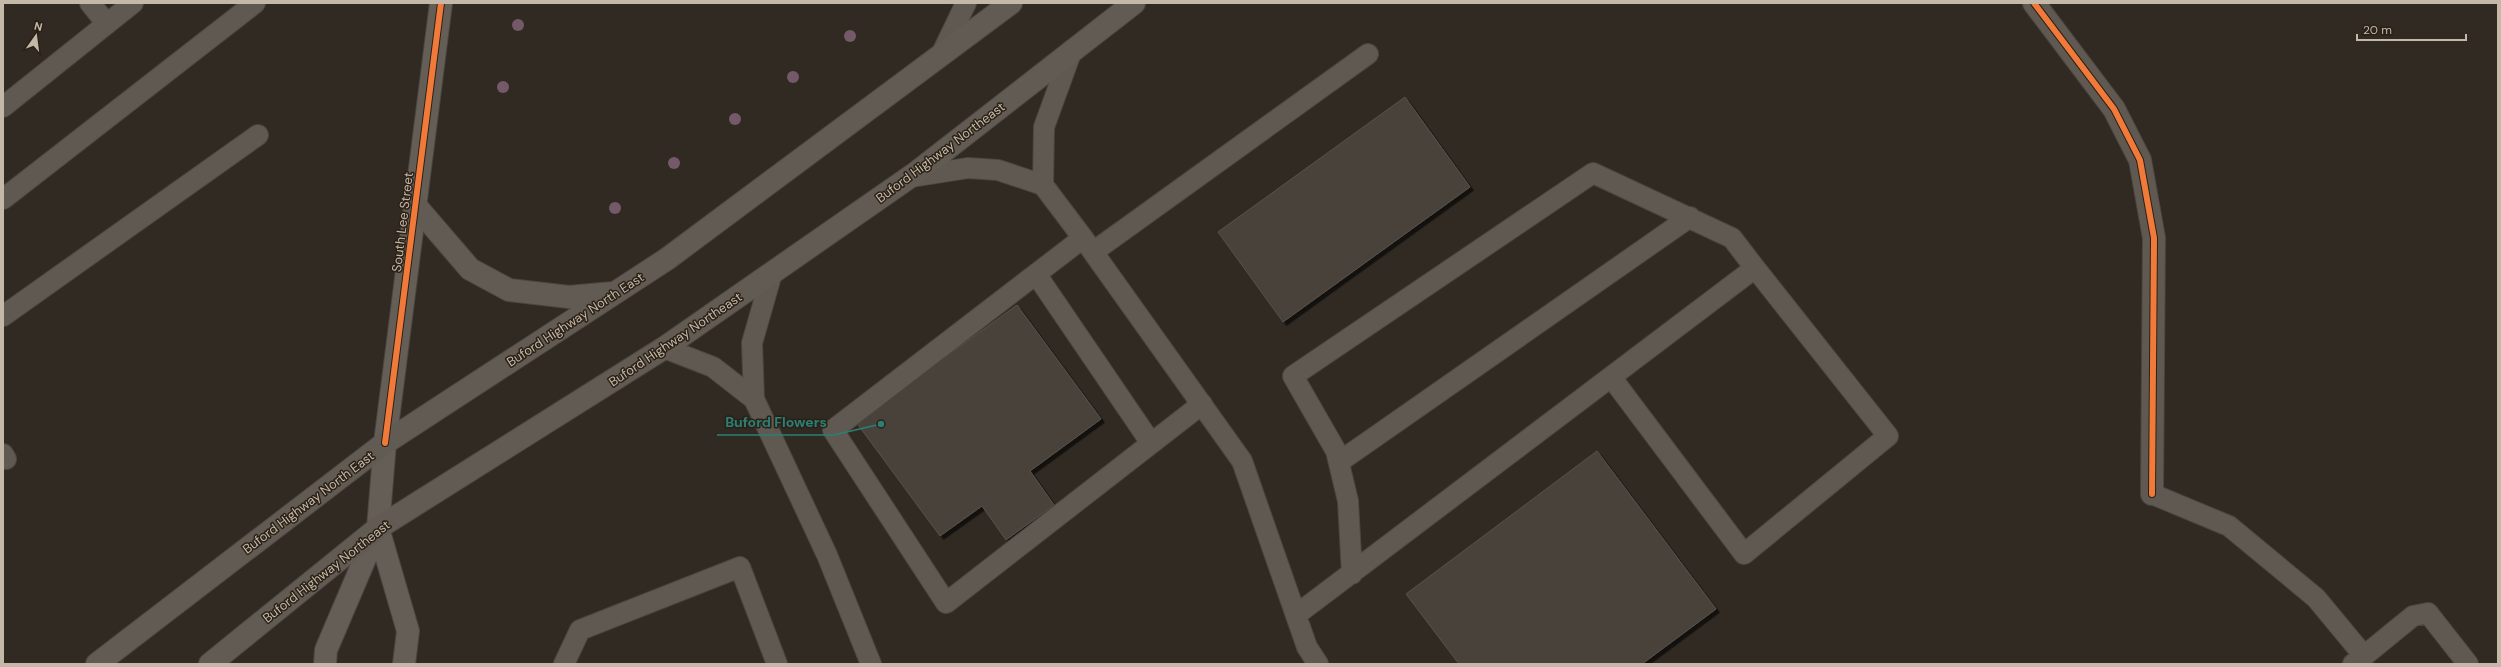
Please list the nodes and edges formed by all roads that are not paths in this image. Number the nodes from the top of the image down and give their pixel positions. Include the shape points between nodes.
1 (90, 3) edge
2 (133, 3) edge
3 (255, 3) edge
4 (441, 3) edge
5 (966, 3) edge
6 (1011, 3) edge
7 (1134, 3) edge
8 (2034, 3) edge
9 (107, 24) junction
10 (1072, 50) junction
11 (1368, 54) dead end
12 (941, 55) junction
13 (3, 106) edge
14 (258, 135) dead end
15 (911, 176) junction
16 (1042, 185) junction
17 (3, 199) edge
18 (415, 205) junction
19 (1690, 217) junction
20 (1088, 245) junction
21 (1755, 268) junction
22 (772, 273) junction
23 (1036, 274) junction
24 (616, 292) junction
25 (3, 316) edge
26 (664, 348) junction
27 (1611, 377) junction
28 (754, 399) junction
29 (1202, 404) junction
30 (386, 443) junction
31 (1151, 443) junction
32 (1339, 462) junction
33 (2152, 494) joint
34 (378, 528) junction
35 (1352, 574) junction
36 (1296, 615) junction
37 (2358, 660) edge
38 (97, 664) edge
39 (210, 664) edge
40 (325, 664) edge
41 (404, 664) edge
42 (564, 664) edge
43 (777, 664) edge
44 (871, 664) edge
45 (1318, 664) edge
46 (2468, 664) edge

1 - 9 lane
2 - 9 lane
3 - 17 lane
4 - 18 street, South Lee Street
5 - 12 lane
6 - 12 main road
7 - 10 main road, Buford Highway Northeast
8 - 33 street via 2114,109 2140,160 2154,238
9 - 13 lane
10 - 15 main road, Buford Highway Northeast
10 - 16 lane via 1044,127
11 - 20 lane
12 - 24 main road, Buford Highway North East via 667,259
14 - 25 lane
15 - 16 lane via 968,168 998,170
15 - 22 main road, Buford Highway Northeast
16 - 20 lane
18 - 24 main road via 470,269 508,290 569,297
18 - 30 street, South Lee Street
19 - 21 lane via 1732,238
19 - 32 lane
19 - 32 lane via 1593,173 1293,376 1336,451
20 - 23 lane
20 - 29 lane
21 - 27 lane
21 - 27 lane via 1888,436 1744,554
22 - 26 main road, Buford Highway Northeast
22 - 28 lane via 752,344
23 - 31 lane
23 - 31 lane via 833,430 946,602
24 - 30 main road, Buford Highway North East
26 - 28 lane via 713,367
26 - 34 main road, Buford Highway Northeast
27 - 35 lane
28 - 44 lane via 827,555
29 - 31 lane
29 - 36 lane via 1242,461
30 - 34 street, South Lee Street
30 - 38 main road, Buford Highway North East
32 - 35 lane via 1348,501
33 - 37 lane via 2228,526 2316,598
34 - 39 main road, Buford Highway Northeast
34 - 40 street, South Lee Street via 326,650
34 - 41 street, South Lee Street via 408,631
35 - 36 lane
36 - 45 lane via 1308,647
37 - 46 lane via 2413,616 2428,613
42 - 43 lane via 580,630 740,567

